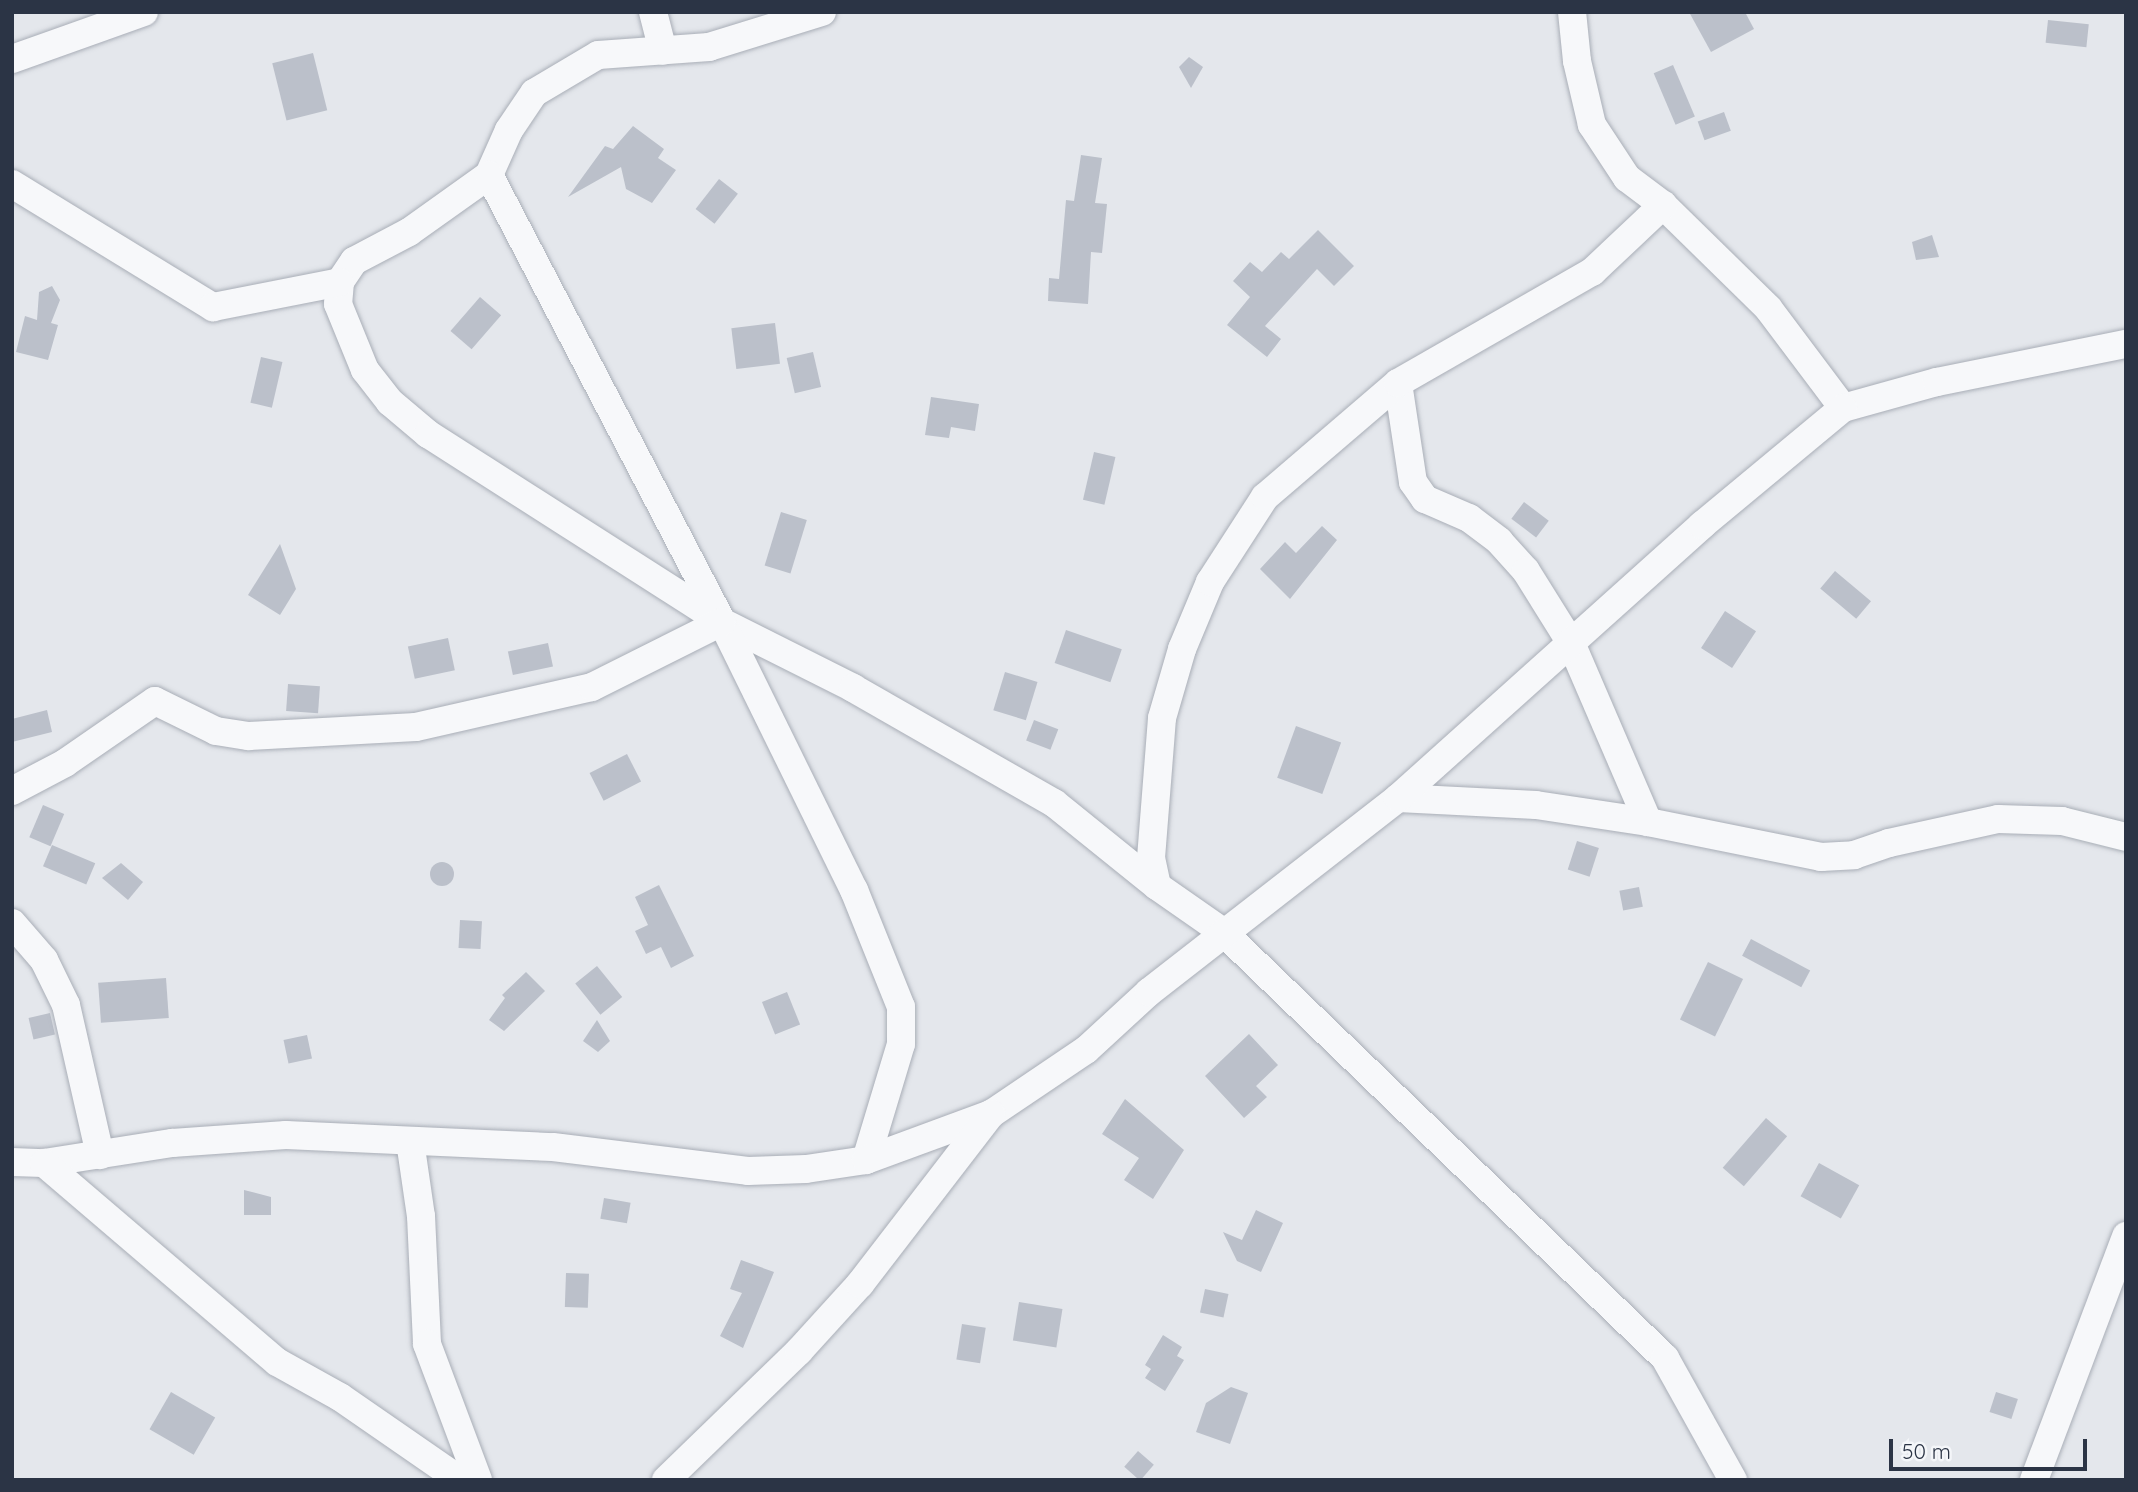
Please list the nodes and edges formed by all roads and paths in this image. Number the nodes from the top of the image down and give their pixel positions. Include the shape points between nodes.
1 (144, 12) edge
2 (653, 12) edge
3 (822, 12) edge
4 (1572, 12) edge
5 (663, 51) junction
6 (12, 59) edge
7 (489, 175) junction
8 (12, 184) edge
9 (1663, 205) junction
10 (340, 282) junction
11 (2126, 344) edge
12 (1398, 383) junction
13 (1843, 408) junction
14 (722, 622) junction
15 (1571, 643) junction
16 (12, 791) edge
17 (1398, 798) junction
18 (1648, 821) junction
19 (2126, 837) edge
20 (1157, 886) junction
21 (12, 923) edge
22 (1223, 932) junction
23 (991, 1114) junction
24 (410, 1141) junction
25 (100, 1155) junction
26 (866, 1160) junction
27 (12, 1162) edge
28 (44, 1163) junction
29 (2126, 1236) edge
30 (460, 1480) edge
31 (478, 1480) edge
32 (666, 1480) edge
33 (1733, 1480) edge
34 (2034, 1480) edge

1 - 6 street
2 - 5 street
3 - 5 street via 709,47
4 - 9 street via 1577,61 1592,125 1627,178
5 - 7 street via 598,55 534,93 509,130
7 - 10 street via 409,232 354,261
7 - 14 street
8 - 10 street via 213,307
9 - 12 street via 1591,272
9 - 13 street via 1768,308
10 - 14 street via 338,304 365,370 390,402 428,434
11 - 13 street via 1937,382
12 - 15 street via 1413,482 1425,499 1469,518 1500,541 1526,571
12 - 20 street via 1265,497 1210,582 1182,649 1162,718 1151,858
13 - 15 street
14 - 16 street via 592,687 415,727 249,736 216,731 155,701 65,763
14 - 20 street via 853,688 1054,803
14 - 26 street via 854,890 901,1007 898,1056
15 - 17 street
15 - 18 street
17 - 18 street via 1536,805
17 - 22 street
18 - 19 street via 1821,858 1854,855 1998,819 2062,821
20 - 22 street
21 - 25 street via 44,960 66,1004
22 - 23 street via 1086,1050
22 - 33 street via 1665,1358
23 - 26 street
23 - 32 street via 860,1284 799,1351
24 - 25 street via 286,1135 172,1143
24 - 26 street via 552,1147 748,1171
24 - 31 street via 421,1216 427,1343
25 - 28 street
27 - 28 street
28 - 30 street via 277,1362 340,1397
29 - 34 street

